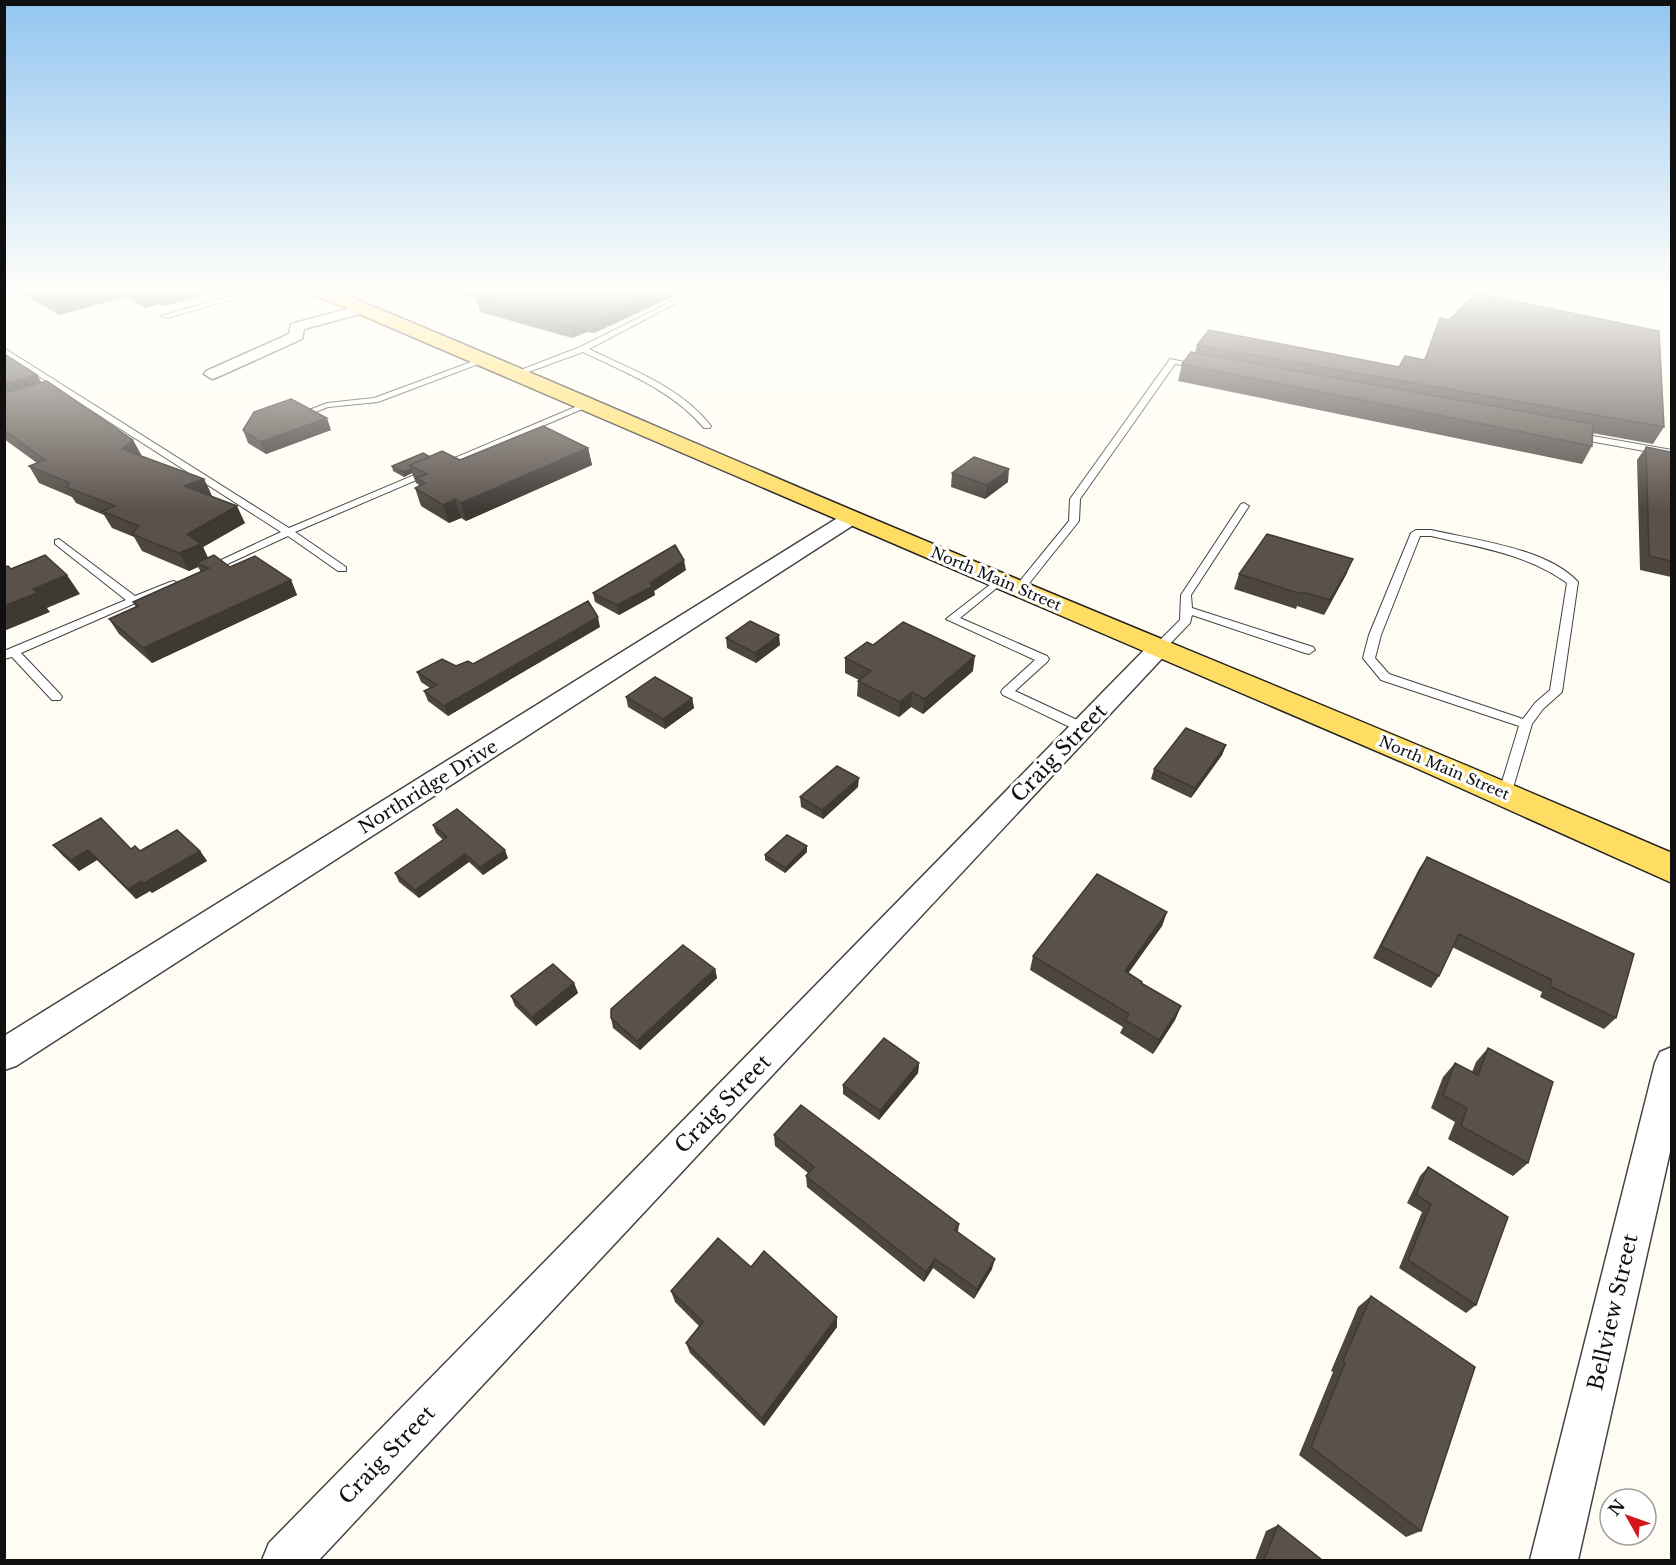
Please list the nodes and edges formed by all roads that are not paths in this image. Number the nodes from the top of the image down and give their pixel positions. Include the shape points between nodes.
1 (24, 364) edge
2 (238, 364) edge
3 (474, 364) edge
4 (495, 364) edge
5 (542, 364) edge
6 (612, 364) edge
7 (1171, 364) edge
8 (1188, 364) edge
9 (1208, 368) edge
10 (517, 373) junction
11 (212, 374) dead end
12 (590, 404) junction
13 (313, 410) edge
14 (707, 426) dead end
15 (1567, 434) edge
16 (1671, 453) edge
17 (1244, 506) dead end
18 (851, 518) junction
19 (288, 532) junction
20 (59, 542) dead end
21 (342, 569) dead end
22 (198, 574) edge
23 (187, 578) edge
24 (1010, 584) junction
25 (134, 601) junction
26 (1186, 610) junction
27 (1160, 647) junction
28 (1309, 650) dead end
29 (9, 654) edge
30 (56, 697) dead end
31 (1526, 724) junction
32 (1083, 728) junction
33 (1505, 795) junction
34 (1671, 868) edge
35 (4, 1055) edge
36 (1671, 1063) edge
37 (286, 1560) edge
38 (1554, 1560) edge

1 - 19 lane
2 - 11 street
3 - 13 lane via 375,400
4 - 10 main road, North Main Street
5 - 10 lane
6 - 14 lane via 673,395 696,411
7 - 24 lane via 1075,499 1074,521
8 - 9 lane
10 - 12 main road, North Main Street
12 - 18 main road, North Main Street
12 - 19 lane
15 - 16 lane
17 - 26 lane via 1186,595
18 - 24 main road, North Main Street
18 - 35 street, Northridge Drive
19 - 21 lane
19 - 22 lane
20 - 25 lane
23 - 25 lane
24 - 27 main road, North Main Street
24 - 32 lane via 951,619 1042,659 1007,692
25 - 29 lane
26 - 27 lane via 1186,621
26 - 28 lane
27 - 32 street, Craig Street
27 - 33 main road, North Main Street
29 - 30 lane
31 - 31 lane via 1385,677 1369,658 1416,533 1431,533 1540,561 1573,582 1556,692
31 - 33 lane
32 - 37 street, Craig Street
33 - 34 main road, North Main Street
36 - 38 street, Bellview Street

